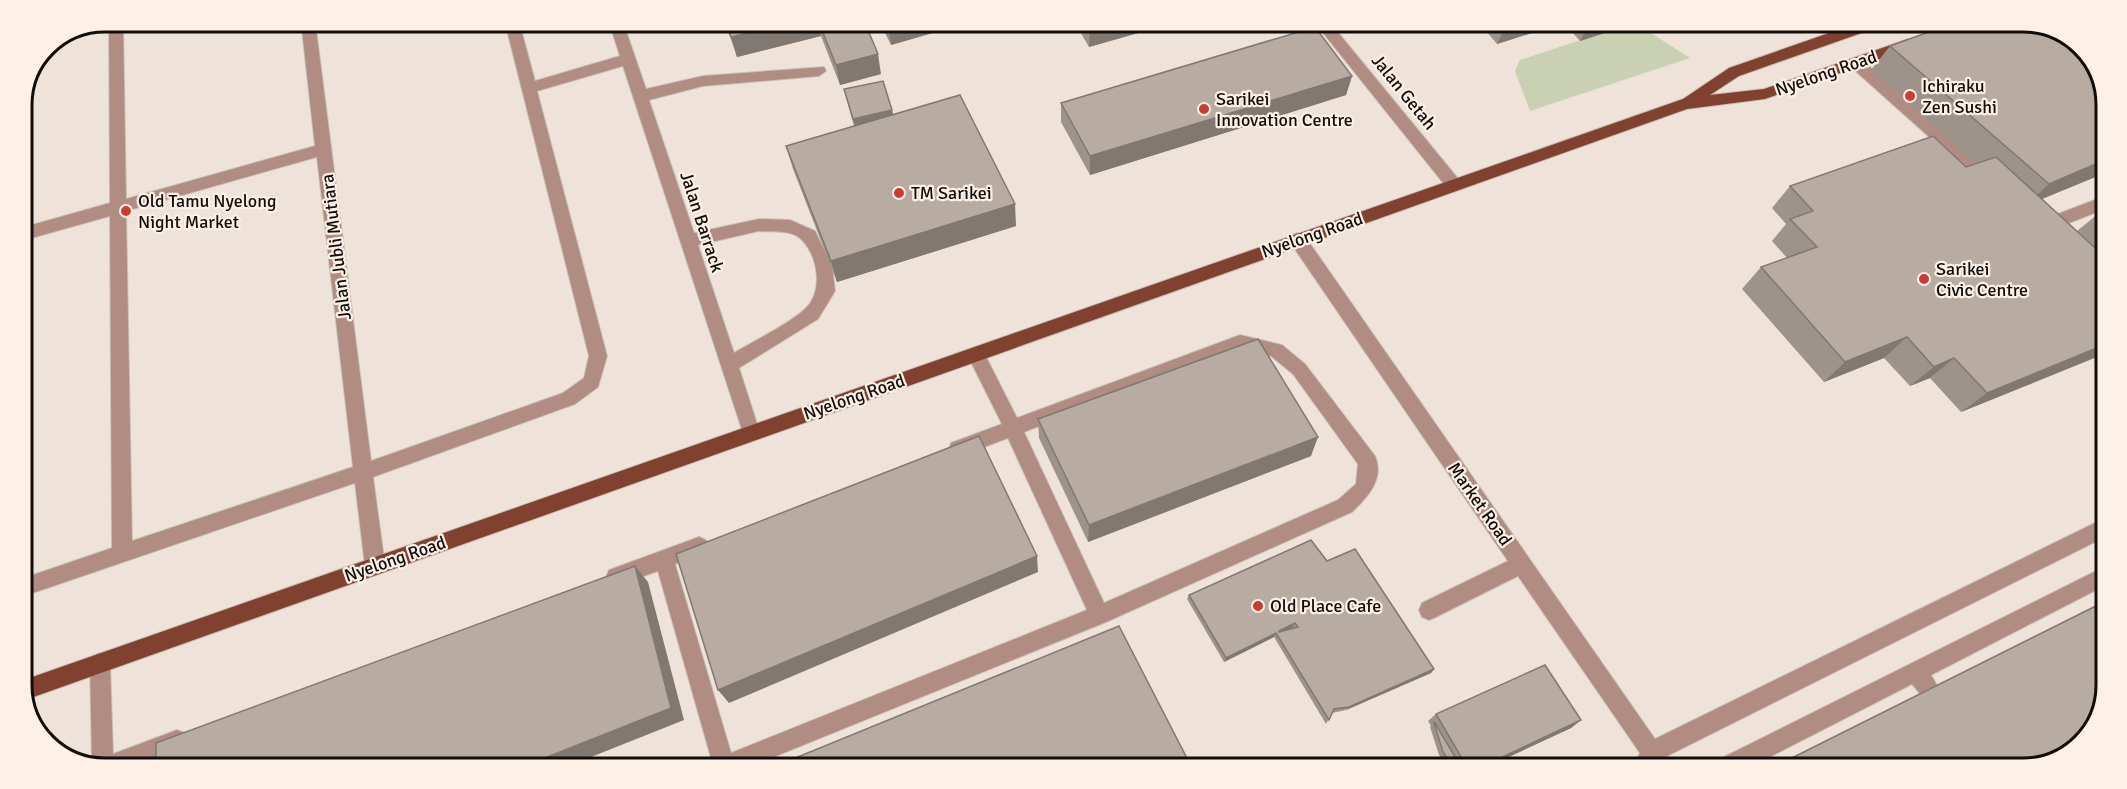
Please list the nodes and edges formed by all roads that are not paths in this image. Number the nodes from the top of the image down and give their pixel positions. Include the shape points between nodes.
1 (116, 32) edge
2 (309, 32) edge
3 (515, 32) edge
4 (620, 32) edge
5 (1330, 32) edge
6 (1848, 32) edge
7 (1919, 40) edge
8 (629, 59) junction
9 (1856, 63) junction
10 (819, 71) dead end
11 (530, 88) junction
12 (641, 96) junction
13 (1686, 104) junction
14 (324, 148) junction
15 (1454, 185) junction
16 (2001, 192) edge
17 (2095, 206) edge
18 (118, 207) junction
19 (2026, 214) edge
20 (2041, 228) junction
21 (32, 232) edge
22 (1298, 240) junction
23 (688, 241) junction
24 (2057, 242) edge
25 (976, 354) junction
26 (729, 365) junction
27 (1013, 428) junction
28 (751, 433) junction
29 (937, 457) edge
30 (363, 472) junction
31 (2096, 532) edge
32 (718, 539) edge
33 (122, 554) junction
34 (664, 559) junction
35 (1522, 564) junction
36 (375, 566) junction
37 (2096, 580) edge
38 (32, 584) edge
39 (598, 584) edge
40 (1429, 609) dead end
41 (1099, 615) junction
42 (100, 663) junction
43 (1915, 672) junction
44 (32, 687) edge
45 (1929, 689) edge
46 (191, 736) edge
47 (169, 754) edge
48 (103, 758) edge
49 (148, 758) edge
50 (724, 758) edge
51 (743, 758) edge
52 (1650, 758) edge
53 (1661, 758) edge
54 (1746, 758) edge

1 - 18 street
2 - 14 street, Jalan Jubli Mutiara
3 - 11 street
4 - 8 street, Jalan Barrack
5 - 15 street, Jalan Getah
6 - 13 main road, Nyelong Road via 1734,72
7 - 9 main road, Nyelong Road
8 - 11 street
8 - 12 street, Jalan Barrack
9 - 13 main road, Nyelong Road via 1765,94
9 - 16 street
10 - 12 street via 703,81
11 - 30 street via 598,356 592,382 569,399
12 - 23 street, Jalan Barrack
13 - 15 main road, Nyelong Road
14 - 18 street
14 - 30 street, Jalan Jubli Mutiara
15 - 22 main road, Nyelong Road
17 - 20 street
18 - 21 street
18 - 33 street
19 - 20 street
20 - 24 street
22 - 25 main road, Nyelong Road
22 - 35 street, Market Road
23 - 26 street, Jalan Barrack
23 - 26 street via 759,225 790,226 809,236 825,266 826,291 812,314
25 - 27 street
25 - 28 main road, Nyelong Road
26 - 28 street, Jalan Barrack
27 - 29 street
27 - 41 street
27 - 41 street via 1240,342 1276,350 1299,369 1368,462 1365,488 1345,506
28 - 36 main road, Nyelong Road
30 - 33 street
30 - 36 street, Jalan Jubli Mutiara
31 - 53 street
32 - 34 street
33 - 38 street
34 - 39 street
34 - 50 street
35 - 40 street
35 - 52 street, Market Road
36 - 42 main road, Nyelong Road
37 - 43 street
41 - 51 street
42 - 44 main road, Nyelong Road
42 - 48 street
43 - 45 street
43 - 54 street
46 - 47 street
47 - 49 street

